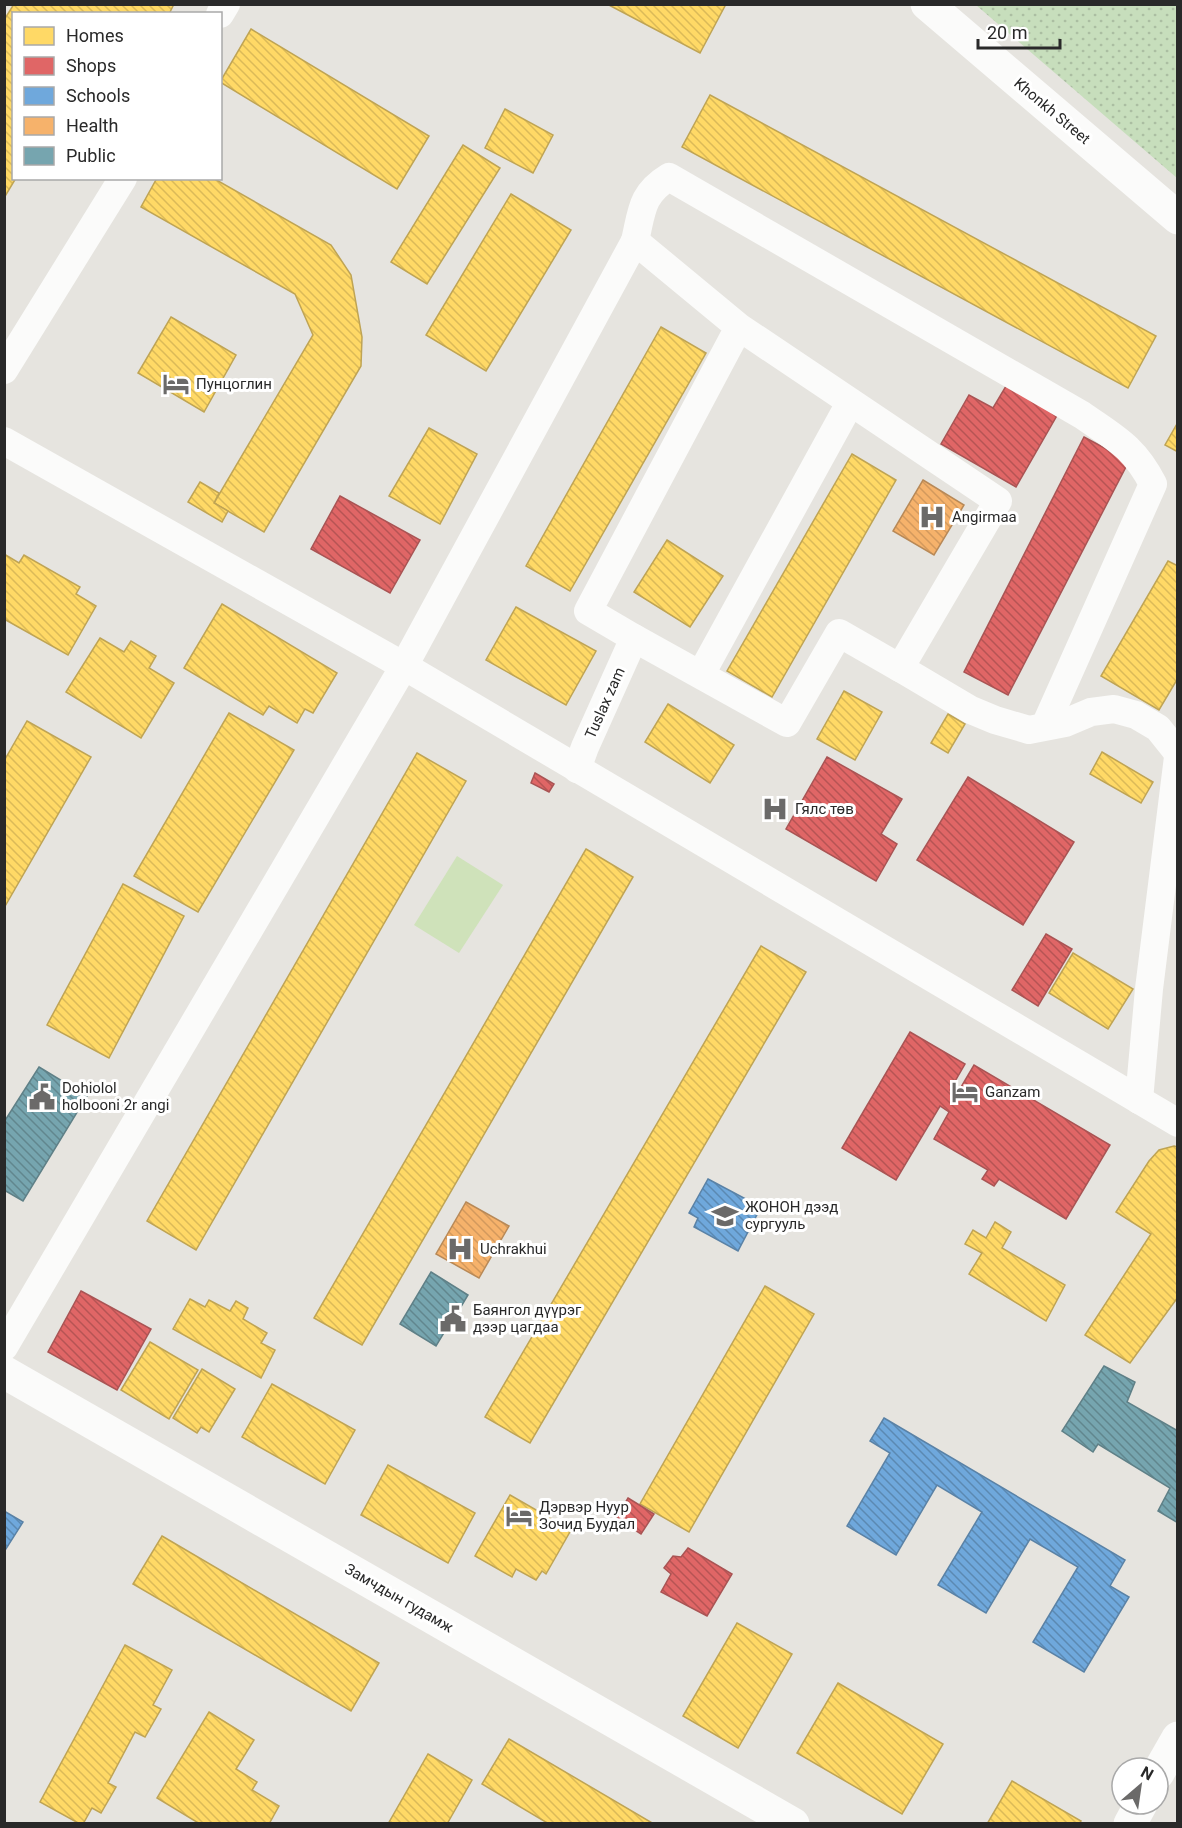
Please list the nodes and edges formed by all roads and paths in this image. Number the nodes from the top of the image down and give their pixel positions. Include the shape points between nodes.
1 (927, 4) edge
2 (122, 180) edge
3 (1178, 218) edge
4 (635, 241) junction
5 (739, 327) junction
6 (4, 370) edge
7 (850, 403) junction
8 (4, 441) edge
9 (634, 638) junction
10 (404, 666) junction
11 (900, 668) junction
12 (701, 675) junction
13 (1045, 726) junction
14 (1178, 755) edge
15 (578, 769) junction
16 (1168, 922) edge
17 (1139, 1100) junction
18 (1178, 1124) edge
19 (4, 1347) edge
20 (4, 1372) edge
21 (1178, 1737) edge
22 (1167, 1756) edge
23 (793, 1824) edge

1 - 3 street, Khonkh Street
2 - 6 street
4 - 5 street
4 - 10 street
4 - 13 street via 645,201 655,185 669,177 1082,415 1127,446 1153,484
5 - 7 street
5 - 9 street via 588,611
7 - 11 street via 998,501
7 - 12 street
8 - 10 street
9 - 12 street
9 - 15 street, Tuslax zam
10 - 15 street
10 - 19 street
11 - 12 street via 839,633 787,723
11 - 13 street via 971,710 1029,730
13 - 14 street via 1091,712 1114,710 1136,715 1158,728
14 - 16 street
15 - 17 street
16 - 17 street
17 - 18 street
20 - 23 street, Замчдын гудамж
21 - 22 street

